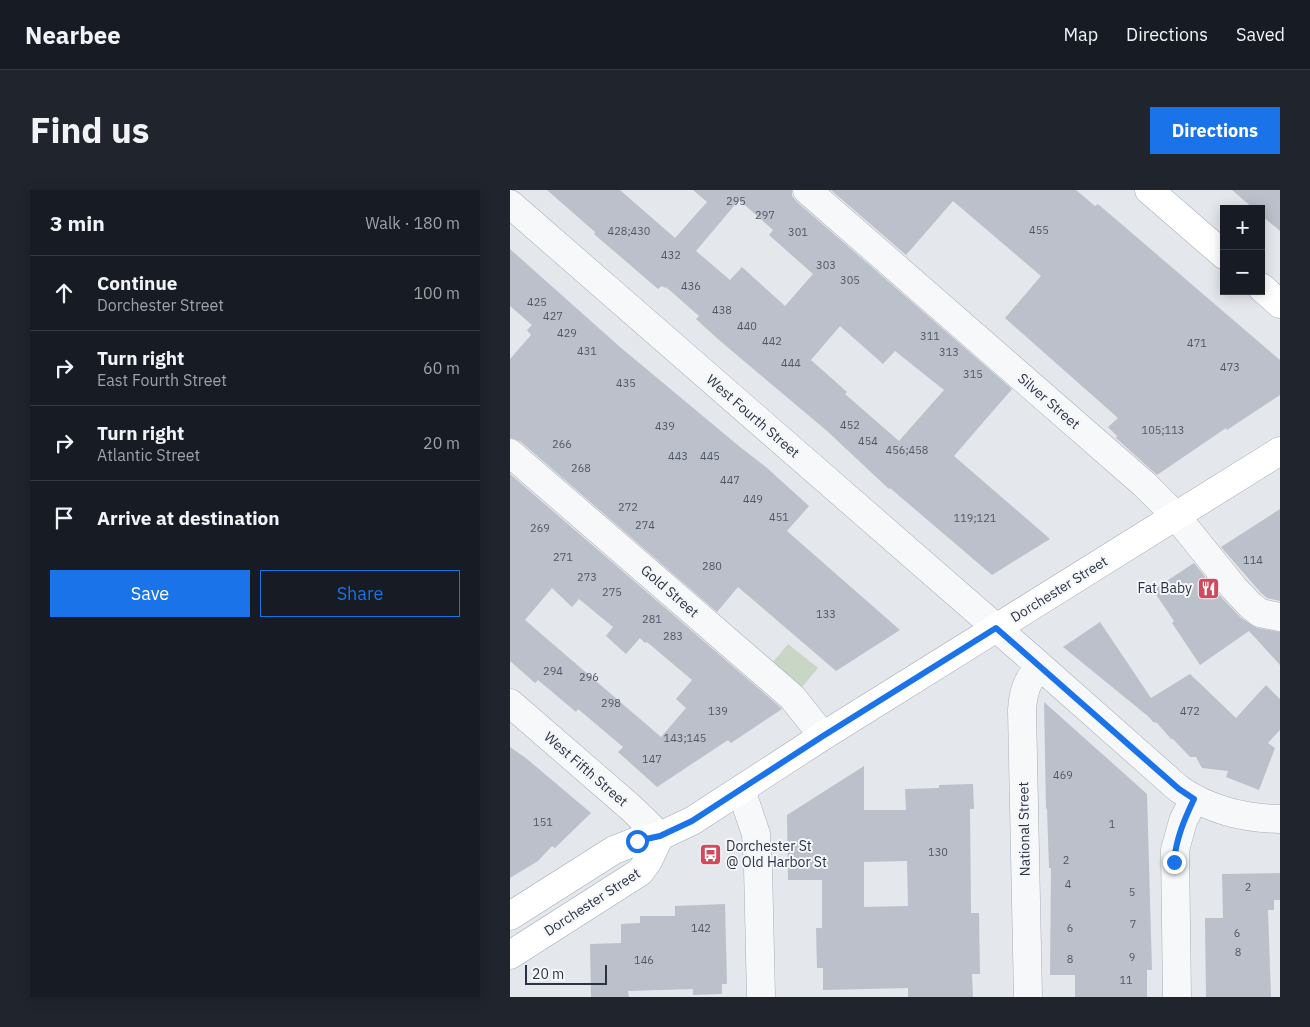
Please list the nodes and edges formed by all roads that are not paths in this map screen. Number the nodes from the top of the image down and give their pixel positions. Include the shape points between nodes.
1 (807, 190) edge
2 (1149, 190) edge
3 (510, 204) edge
4 (1220, 252) edge
5 (1265, 291) edge
6 (1280, 304) edge
7 (1280, 451) edge
8 (510, 453) edge
9 (1176, 516) junction
10 (1280, 617) edge
11 (996, 628) junction
12 (1040, 666) junction
13 (510, 703) edge
14 (823, 736) junction
15 (741, 790) junction
16 (1194, 799) junction
17 (1280, 819) edge
18 (660, 836) junction
19 (510, 916) edge
20 (510, 955) edge
21 (761, 997) edge
22 (1028, 997) edge
23 (1177, 997) edge

1 - 9 street, Silver Street via 1144,484
2 - 4 main road
3 - 11 street, West Fourth Street
5 - 6 main road
7 - 9 main road, Dorchester Street
8 - 14 street, Gold Street via 792,697
9 - 10 street, Silver Street via 1250,605 1260,613
9 - 11 main road, Dorchester Street
11 - 12 street, West Fourth Street
11 - 14 main road, Dorchester Street
12 - 16 street, West Fourth Street
12 - 22 street, National Street via 1026,686 1022,710
13 - 18 street, West Fifth Street
14 - 15 main road, Dorchester Street
15 - 18 main road, Dorchester Street via 692,821
15 - 21 street via 756,834
16 - 17 street, West Fourth Street via 1242,816
16 - 23 street via 1183,821 1175,850
18 - 19 main road, Dorchester Street via 614,850
18 - 20 main road, Dorchester Street via 640,872

